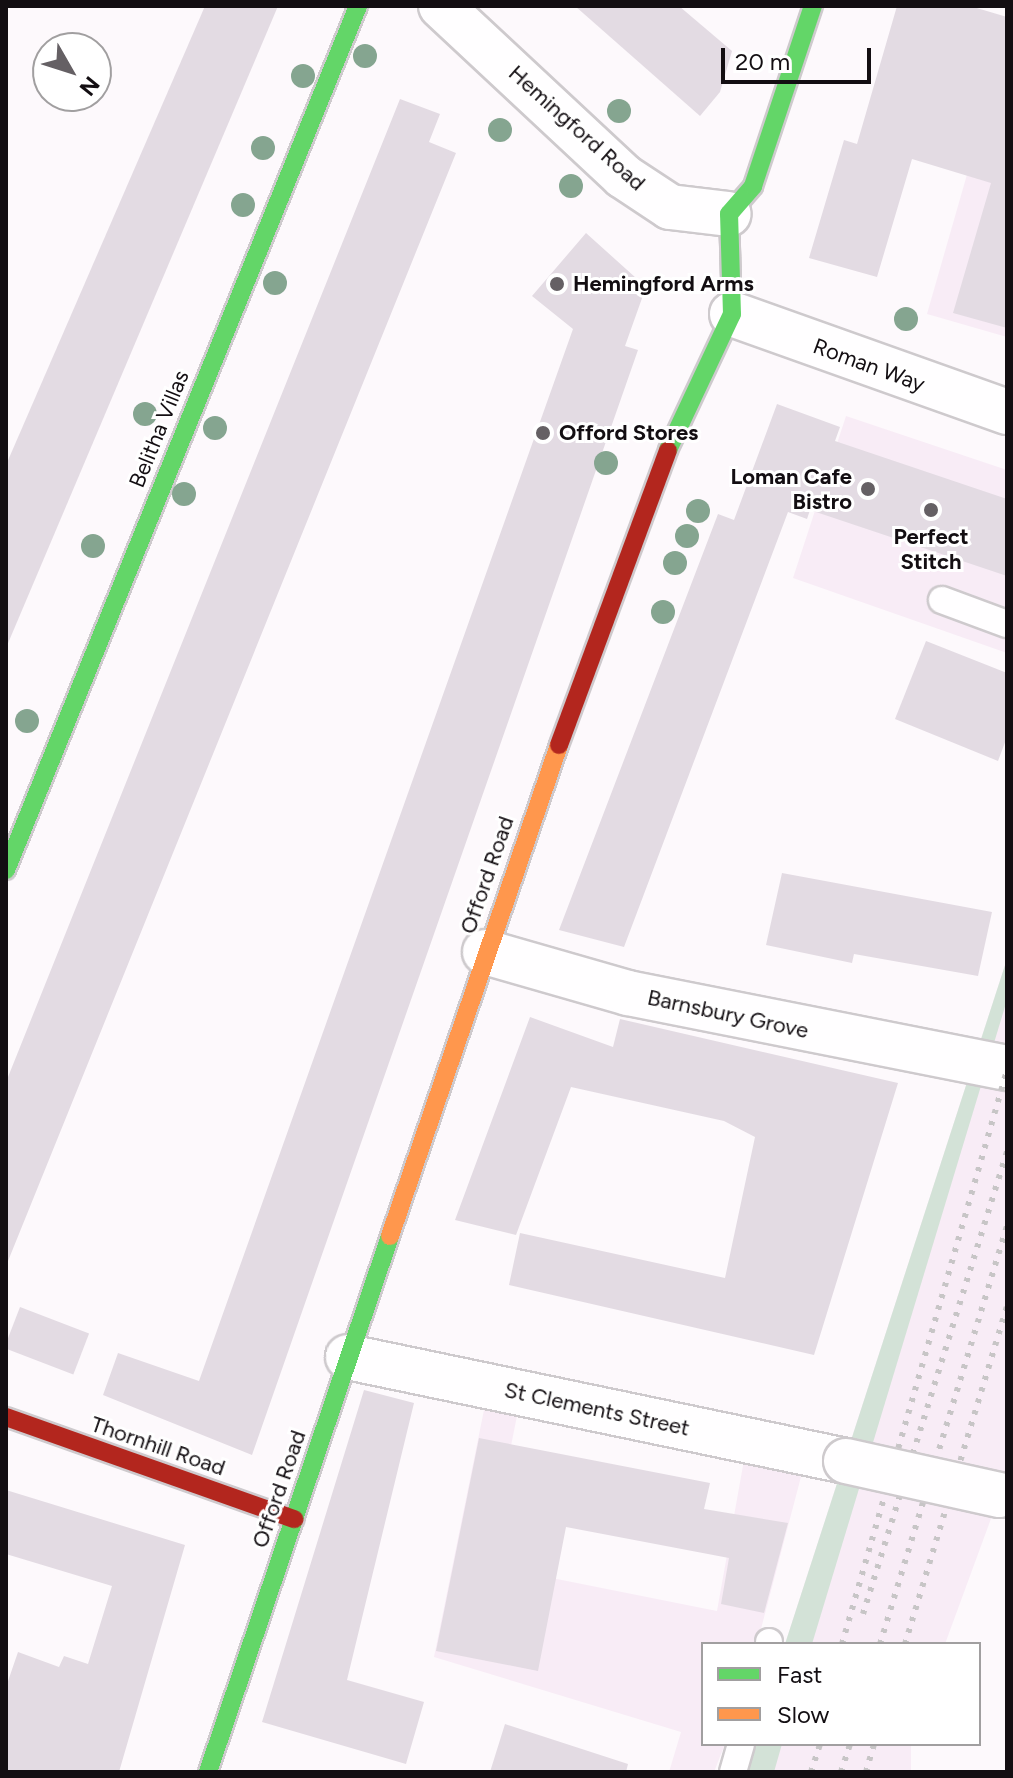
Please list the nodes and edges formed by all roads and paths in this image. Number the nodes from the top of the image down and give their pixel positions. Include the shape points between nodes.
1 (358, 6) edge
2 (441, 6) edge
3 (813, 6) edge
4 (729, 214) junction
5 (732, 314) junction
6 (1007, 412) edge
7 (942, 600) dead end
8 (1007, 624) edge
9 (6, 870) edge
10 (485, 952) junction
11 (991, 1066) edge
12 (348, 1357) junction
13 (6, 1417) edge
14 (999, 1495) dead end
15 (294, 1519) junction
16 (740, 1746) edge
17 (208, 1772) edge
18 (733, 1772) edge

1 - 9 street, Belitha Villas
2 - 4 street, Hemingford Road via 623,176 670,207
3 - 4 street via 753,186
4 - 5 street, Offord Road
5 - 6 street, Roman Way
5 - 10 street, Offord Road via 688,396
7 - 8 lane
10 - 11 street, Barnsbury Grove via 628,993
10 - 12 street, Offord Road
12 - 14 street, St Clements Street, bridge
12 - 15 street, Offord Road
13 - 15 street, Thornhill Road
15 - 17 street, Offord Road
16 - 18 lane

